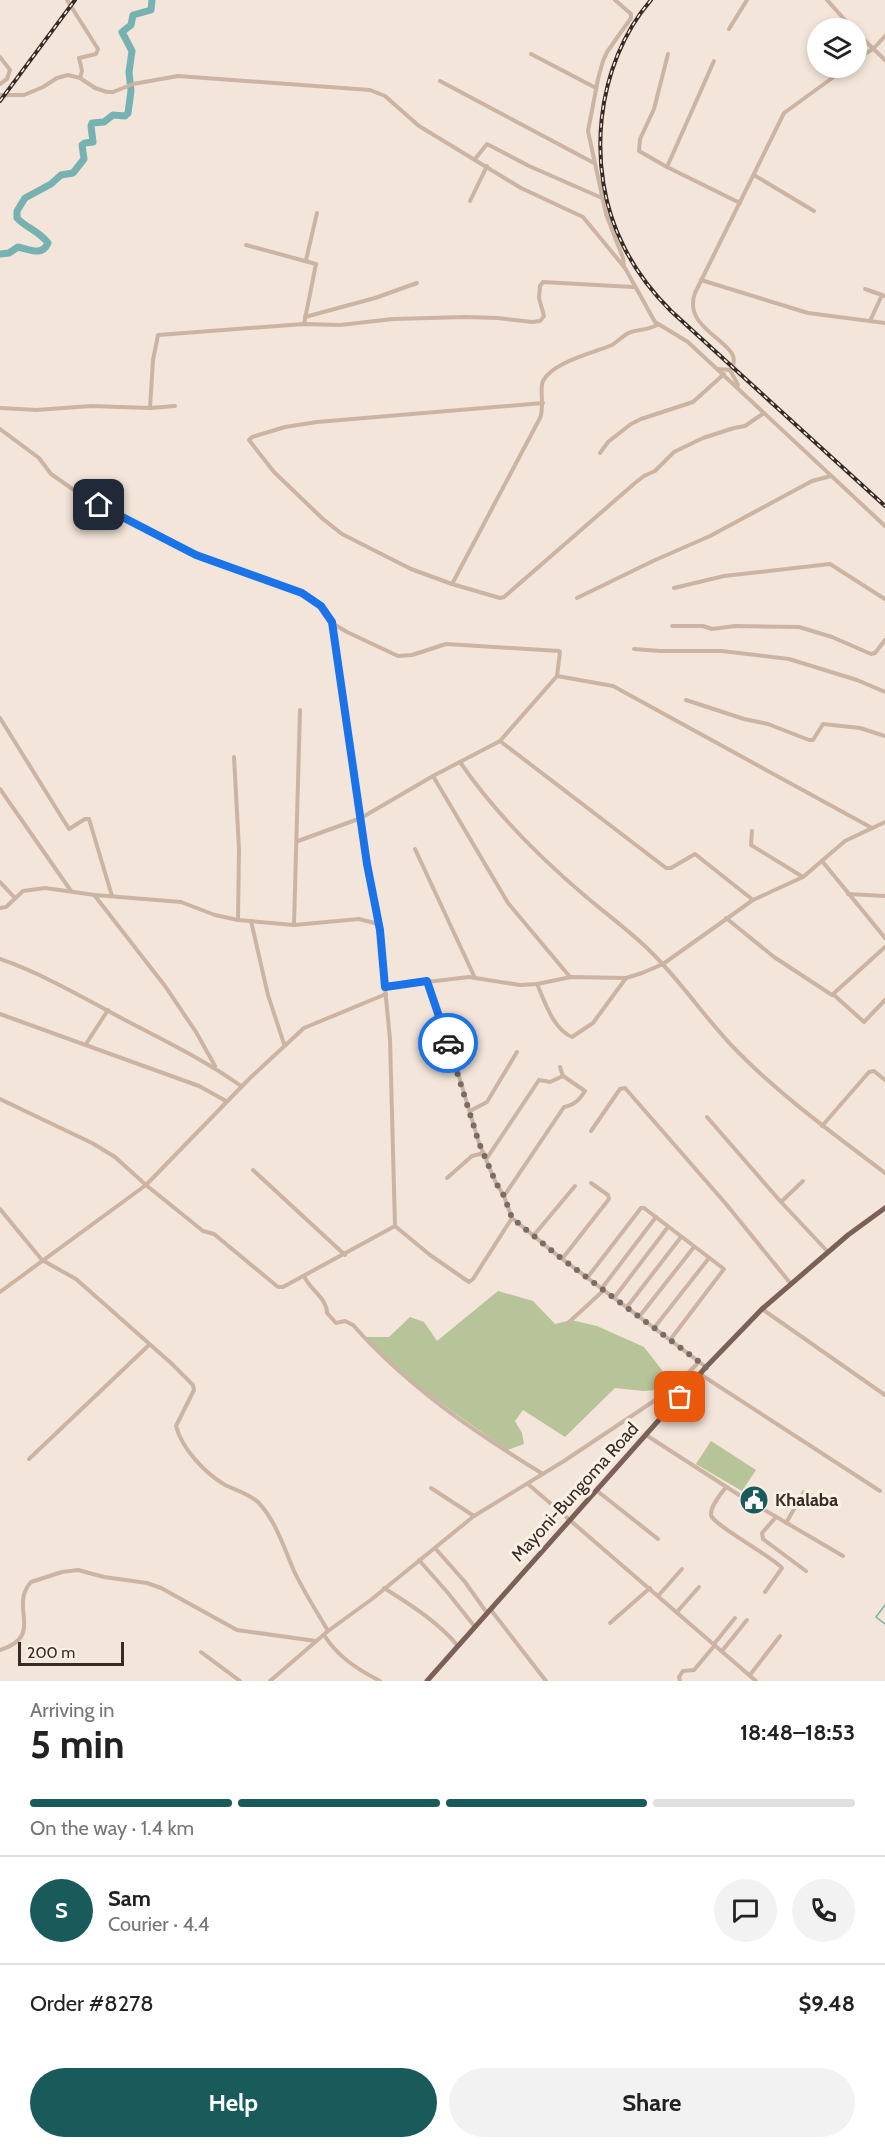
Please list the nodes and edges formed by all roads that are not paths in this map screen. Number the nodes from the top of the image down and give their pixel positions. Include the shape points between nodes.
1 (67, 0) edge
2 (615, 0) edge
3 (747, 0) edge
4 (827, 0) edge
5 (843, 18) edge
6 (729, 29) dead end
7 (885, 36) edge
8 (867, 42) edge
9 (874, 48) junction
10 (867, 53) edge
11 (531, 54) dead end
12 (668, 54) dead end
13 (0, 57) edge
14 (885, 60) edge
15 (714, 61) dead end
16 (80, 78) junction
17 (832, 78) edge
18 (441, 81) dead end
19 (0, 84) edge
20 (596, 88) junction
21 (0, 95) edge
22 (475, 159) junction
23 (595, 163) junction
24 (487, 166) junction
25 (667, 167) junction
26 (754, 175) junction
27 (602, 198) junction
28 (470, 201) dead end
29 (740, 203) junction
30 (814, 211) dead end
31 (317, 213) dead end
32 (246, 245) dead end
33 (306, 260) junction
34 (625, 268) junction
35 (701, 280) junction
36 (417, 283) dead end
37 (634, 287) junction
38 (865, 290) dead end
39 (884, 296) edge
40 (304, 317) junction
41 (870, 321) junction
42 (885, 323) edge
43 (304, 324) junction
44 (658, 325) junction
45 (718, 369) junction
46 (730, 370) junction
47 (724, 374) junction
48 (740, 389) junction
49 (543, 404) junction
50 (175, 406) dead end
51 (1, 408) edge
52 (150, 408) junction
53 (764, 412) junction
54 (0, 429) edge
55 (600, 453) dead end
56 (831, 476) junction
57 (885, 526) edge
58 (452, 584) junction
59 (674, 588) dead end
60 (577, 598) dead end
61 (885, 599) edge
62 (332, 622) junction
63 (672, 626) dead end
64 (885, 640) edge
65 (634, 649) dead end
66 (557, 676) junction
67 (885, 692) edge
68 (686, 700) dead end
69 (300, 710) dead end
70 (0, 718) edge
71 (885, 736) edge
72 (500, 741) junction
73 (234, 757) dead end
74 (460, 762) junction
75 (433, 776) junction
76 (0, 789) edge
77 (361, 818) junction
78 (885, 822) edge
79 (873, 828) junction
80 (752, 831) dead end
81 (297, 842) junction
82 (415, 849) dead end
83 (822, 861) junction
84 (803, 877) junction
85 (0, 882) edge
86 (71, 891) junction
87 (848, 894) junction
88 (94, 895) junction
89 (112, 896) junction
90 (885, 896) edge
91 (15, 898) junction
92 (753, 900) junction
93 (0, 908) edge
94 (726, 918) junction
95 (238, 920) junction
96 (251, 920) junction
97 (294, 925) junction
98 (379, 925) junction
99 (885, 938) edge
100 (885, 947) edge
101 (0, 959) edge
102 (663, 964) junction
103 (571, 977) junction
104 (475, 978) junction
105 (626, 978) junction
106 (427, 981) junction
107 (537, 984) junction
108 (385, 987) junction
109 (386, 994) junction
110 (834, 995) junction
111 (885, 1000) edge
112 (108, 1010) junction
113 (0, 1014) edge
114 (86, 1044) junction
115 (284, 1044) junction
116 (517, 1052) dead end
117 (561, 1067) dead end
118 (217, 1068) junction
119 (564, 1076) junction
120 (885, 1080) edge
121 (242, 1086) junction
122 (0, 1099) edge
123 (226, 1101) junction
124 (470, 1111) junction
125 (707, 1117) dead end
126 (822, 1126) junction
127 (591, 1131) dead end
128 (484, 1153) junction
129 (487, 1158) junction
130 (253, 1170) dead end
131 (885, 1173) edge
132 (447, 1178) dead end
133 (803, 1181) dead end
134 (591, 1183) dead end
135 (146, 1185) junction
136 (575, 1186) dead end
137 (504, 1196) junction
138 (781, 1203) junction
139 (885, 1208) edge
140 (0, 1209) edge
141 (656, 1217) junction
142 (512, 1218) junction
143 (395, 1226) junction
144 (668, 1227) junction
145 (534, 1235) junction
146 (681, 1237) junction
147 (694, 1247) junction
148 (828, 1252) junction
149 (345, 1255) junction
150 (709, 1258) junction
151 (562, 1259) junction
152 (42, 1260) junction
153 (304, 1276) junction
154 (587, 1278) junction
155 (791, 1285) junction
156 (603, 1289) junction
157 (0, 1292) edge
158 (614, 1298) junction
159 (627, 1307) junction
160 (762, 1309) junction
161 (639, 1317) junction
162 (567, 1324) dead end
163 (654, 1328) junction
164 (670, 1340) junction
165 (149, 1345) junction
166 (699, 1362) junction
167 (706, 1367) junction
168 (699, 1374) junction
169 (885, 1395) edge
170 (646, 1435) junction
171 (29, 1460) dead end
172 (543, 1474) junction
173 (528, 1484) junction
174 (726, 1487) junction
175 (431, 1488) dead end
176 (596, 1490) junction
177 (880, 1491) dead end
178 (816, 1497) dead end
179 (474, 1516) junction
180 (776, 1517) junction
181 (570, 1521) junction
182 (786, 1523) junction
183 (658, 1539) dead end
184 (435, 1548) junction
185 (843, 1556) dead end
186 (419, 1560) junction
187 (682, 1569) dead end
188 (806, 1571) dead end
189 (699, 1587) dead end
190 (384, 1588) junction
191 (650, 1588) junction
192 (765, 1592) dead end
193 (658, 1596) junction
194 (489, 1611) junction
195 (677, 1612) junction
196 (735, 1618) dead end
197 (747, 1620) dead end
198 (610, 1623) dead end
199 (475, 1627) junction
200 (326, 1633) junction
201 (780, 1636) dead end
202 (317, 1641) junction
203 (714, 1645) junction
204 (458, 1646) junction
205 (0, 1650) edge
206 (722, 1651) junction
207 (201, 1652) dead end
208 (750, 1675) junction
209 (240, 1681) edge
210 (270, 1681) edge
211 (380, 1681) edge
212 (427, 1681) edge
213 (546, 1681) edge
214 (680, 1681) edge
215 (756, 1681) edge

1 - 16 street via 98,49 96,54 79,58
2 - 20 street via 632,15 607,52
3 - 6 street
4 - 5 street
7 - 9 street
8 - 9 street
9 - 10 street
9 - 14 street
11 - 20 street
12 - 25 street via 654,109 638,147 640,153
13 - 19 street via 10,70
15 - 25 street
16 - 21 street via 63,76 24,95
16 - 22 street via 102,91 113,92 164,77 198,76 370,90 385,96 419,126
17 - 26 street via 784,113
18 - 23 street
20 - 23 street via 588,131
22 - 24 street
22 - 27 street via 487,144
23 - 27 street
24 - 28 street
24 - 34 street via 521,188 583,217
25 - 29 street
26 - 29 street
26 - 30 street
27 - 34 street
29 - 35 street
31 - 33 street
32 - 33 street
33 - 40 street via 317,266
34 - 37 street
35 - 41 street via 808,313
35 - 46 street via 692,301 696,317 731,351 735,361
36 - 40 street
37 - 43 street via 543,282 539,298 544,316 532,322 465,317
37 - 44 street
38 - 39 street
39 - 41 street
40 - 43 street
41 - 42 street
43 - 52 street via 158,335
44 - 45 street via 688,342
44 - 49 street via 627,334 555,370 542,383
45 - 46 street
45 - 47 street
46 - 48 street
47 - 48 street
47 - 55 street via 693,402 631,424
48 - 53 street
49 - 58 street via 540,418
49 - 58 street via 316,422 249,439 274,472 342,534 411,569
50 - 52 street
51 - 52 street
53 - 56 street
53 - 58 street via 745,426 703,438 674,452 503,598
54 - 62 street via 84,497 196,555 302,593 321,606
56 - 57 street
56 - 60 street via 813,481 710,536
59 - 61 street via 724,576 830,564
62 - 66 street via 398,656 446,644 560,652
62 - 77 street
63 - 64 street via 799,627 871,654
65 - 67 street via 722,651 789,659
66 - 72 street
66 - 79 street via 613,686
68 - 71 street via 809,740 813,740 823,724 860,728
69 - 81 street
70 - 89 street via 69,828 88,818 91,821
72 - 74 street
72 - 92 street via 666,868 695,854
73 - 95 street
74 - 75 street
74 - 102 street via 519,836
75 - 77 street
75 - 103 street via 508,903
76 - 86 street
77 - 81 street
77 - 98 street
78 - 79 street
79 - 83 street via 845,841
80 - 84 street via 752,844
81 - 97 street
82 - 104 street
83 - 84 street
83 - 87 street
84 - 92 street
85 - 91 street
86 - 88 street
86 - 91 street via 31,889
87 - 90 street
87 - 99 street
88 - 89 street
88 - 118 street via 165,986
89 - 95 street via 181,902
91 - 93 street
92 - 94 street
94 - 102 street
94 - 110 street via 774,957
95 - 96 street
96 - 97 street
96 - 115 street
97 - 98 street via 359,919
98 - 108 street
100 - 110 street
101 - 112 street
102 - 105 street
102 - 126 street via 736,1051
103 - 105 street
103 - 107 street
104 - 106 street
104 - 107 street via 511,985
105 - 107 street via 593,1023 572,1037 559,1027
106 - 108 street
106 - 124 street
108 - 109 street
109 - 115 street via 304,1028
109 - 143 street
110 - 111 street via 864,1022
112 - 114 street
112 - 118 street
113 - 114 street
114 - 123 street via 199,1086
115 - 121 street
116 - 124 street via 487,1102
117 - 119 street
118 - 121 street
119 - 129 street via 550,1082 539,1080
119 - 137 street via 585,1091 572,1106 564,1107
120 - 126 street via 874,1071 869,1072
121 - 123 street
122 - 135 street via 100,1147
123 - 135 street
124 - 128 street
125 - 138 street
126 - 131 street
127 - 155 street via 620,1089 625,1088
128 - 129 street
128 - 132 street via 472,1156
129 - 137 street
130 - 149 street
133 - 138 street
134 - 151 street via 609,1199
135 - 152 street
135 - 153 street via 278,1287
136 - 145 street
137 - 142 street
138 - 148 street
139 - 148 main road, Mayoni-Bungoma Road
140 - 152 street
141 - 144 street
141 - 154 street via 641,1208
141 - 156 street
142 - 143 street via 469,1282
142 - 145 street
143 - 149 street
144 - 146 street
144 - 158 street
145 - 151 street
146 - 147 street
146 - 159 street
147 - 150 street
147 - 161 street
148 - 155 main road, Mayoni-Bungoma Road
149 - 153 street
150 - 163 street
150 - 164 street via 724,1270
151 - 154 street
152 - 157 street
152 - 165 street via 76,1279
153 - 172 street via 333,1321 353,1325 430,1399
154 - 156 street
155 - 160 main road, Mayoni-Bungoma Road
156 - 158 street
156 - 162 street
158 - 159 street
159 - 161 street
160 - 167 main road, Mayoni-Bungoma Road
160 - 169 street
161 - 163 street
163 - 164 street
164 - 166 street
165 - 171 street
165 - 200 street via 187,1377 194,1388 176,1426 182,1441 219,1481 260,1505 283,1541
166 - 167 street
166 - 172 street via 672,1389
167 - 168 main road, Mayoni-Bungoma Road
168 - 170 main road, Mayoni-Bungoma Road
168 - 177 street
170 - 174 street
170 - 176 main road, Mayoni-Bungoma Road
172 - 173 street
173 - 179 street
173 - 181 street
174 - 180 street
174 - 192 street via 712,1509 712,1519 782,1568
175 - 179 street
176 - 181 main road, Mayoni-Bungoma Road
176 - 183 street
178 - 182 street via 804,1492
179 - 184 street
180 - 182 street
180 - 188 street via 762,1533 764,1539
181 - 191 street
181 - 194 main road, Mayoni-Bungoma Road
182 - 185 street
184 - 186 street
184 - 194 street
186 - 190 street
186 - 199 street
187 - 193 street
189 - 195 street
190 - 200 street
190 - 204 street via 419,1611
191 - 193 street
191 - 198 street
193 - 195 street
194 - 199 main road, Mayoni-Bungoma Road
194 - 213 street
195 - 203 street
196 - 203 street
197 - 206 street
199 - 204 main road, Mayoni-Bungoma Road
200 - 202 street
200 - 211 street via 344,1660
201 - 208 street
202 - 205 street via 237,1630 154,1585 78,1570 32,1582 23,1598 23,1635 14,1645
202 - 210 street
203 - 206 street
203 - 214 street via 694,1670 683,1671 678,1677
204 - 212 main road, Mayoni-Bungoma Road
206 - 208 street
207 - 209 street
208 - 215 street

